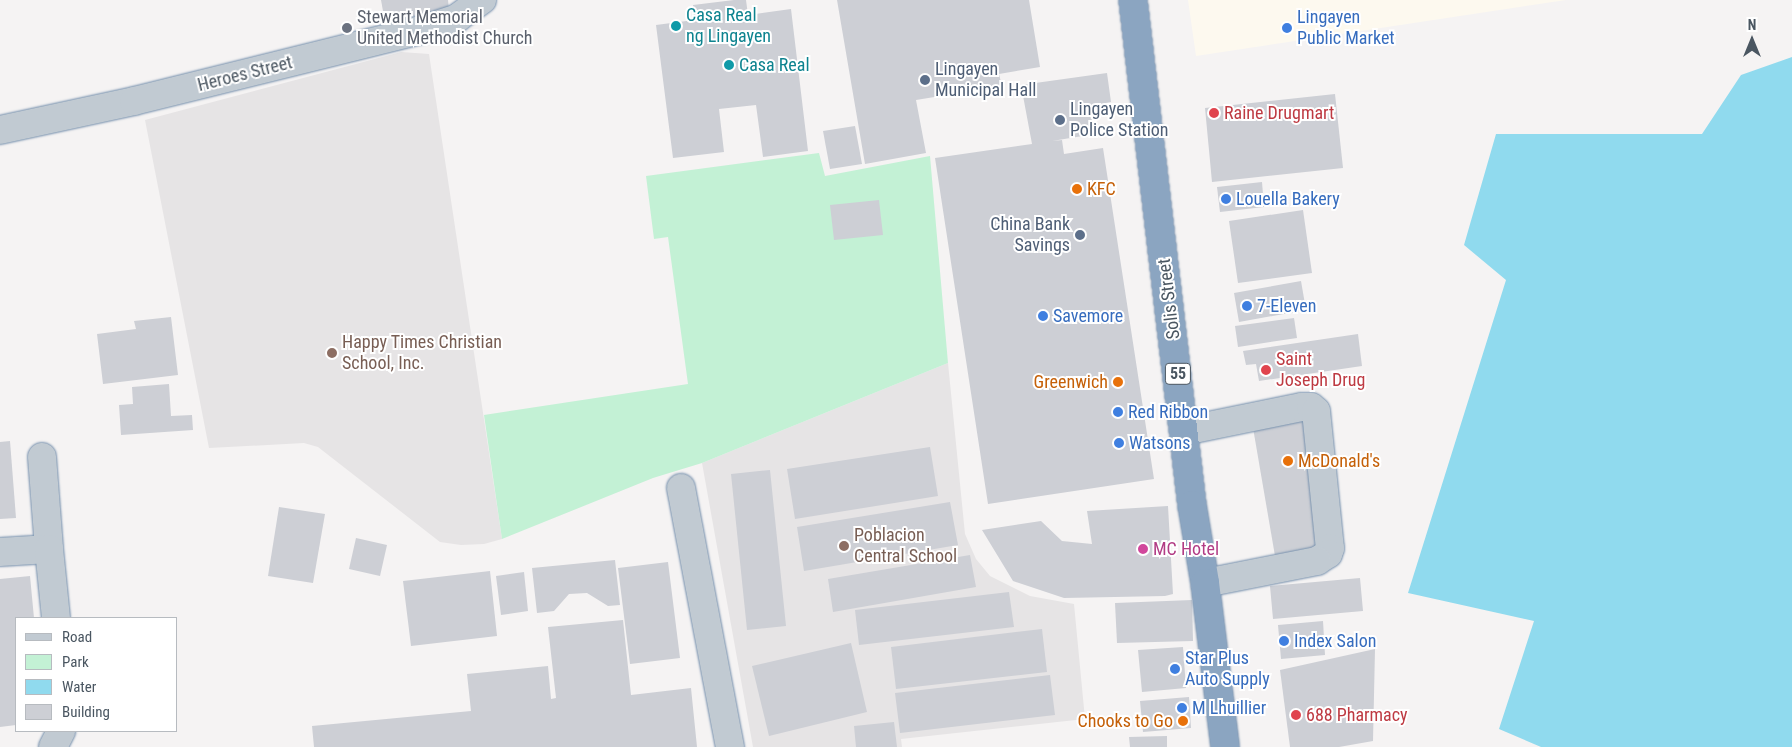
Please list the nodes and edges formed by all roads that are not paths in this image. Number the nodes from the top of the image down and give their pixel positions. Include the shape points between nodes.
1 (482, 0) edge
2 (1133, 0) edge
3 (0, 130) edge
4 (1184, 431) junction
5 (42, 456) dead end
6 (681, 488) dead end
7 (49, 549) junction
8 (0, 552) edge
9 (1205, 583) junction
10 (56, 617) edge
11 (60, 732) edge
12 (53, 747) edge
13 (730, 747) edge
14 (1225, 747) edge

1 - 3 street, Heroes Street via 457,18 421,30 134,101
2 - 4 highway, Solis Street / 55
4 - 9 highway, Solis Street / 55
4 - 9 street via 1302,408 1314,408 1316,411 1328,554 1316,561
5 - 7 street
6 - 13 street
7 - 8 street
7 - 10 street
9 - 14 highway, Solis Street / 55
11 - 12 street

